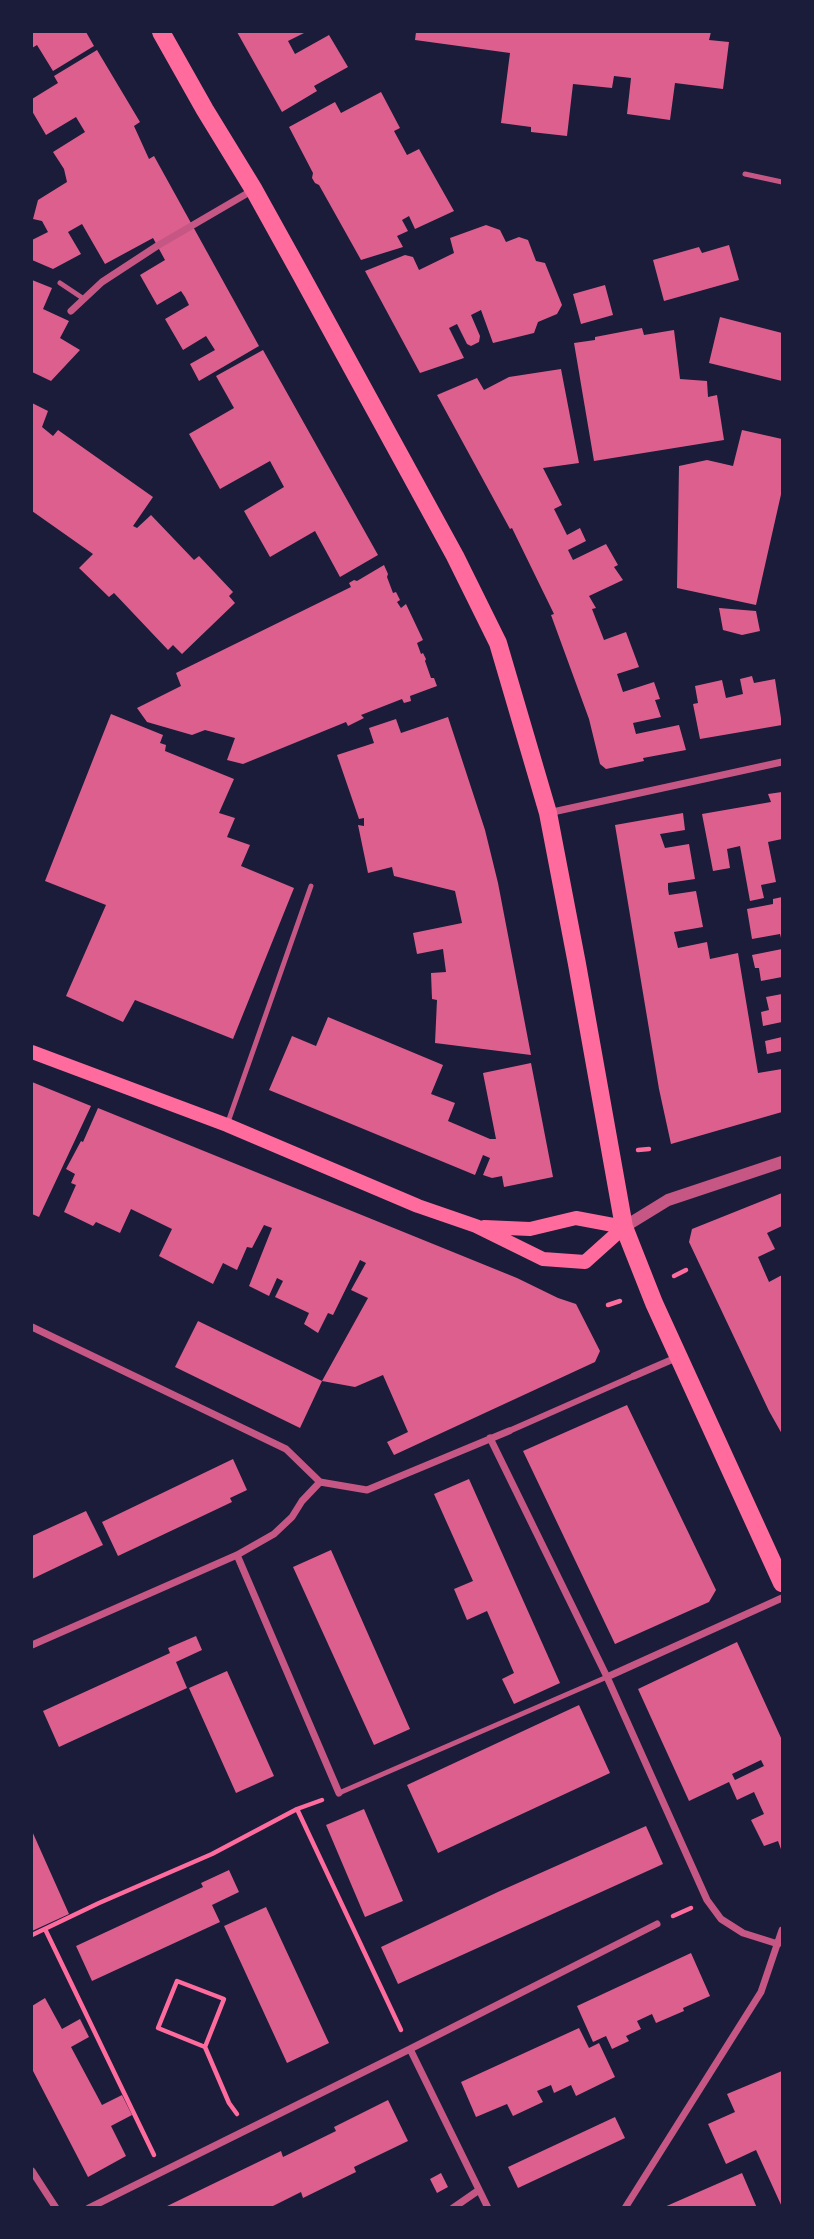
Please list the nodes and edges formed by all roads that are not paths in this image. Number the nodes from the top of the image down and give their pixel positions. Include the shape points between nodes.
1 (161, 32) edge
2 (745, 174) dead end
3 (782, 181) edge
4 (254, 190) junction
5 (60, 283) dead end
6 (84, 299) junction
7 (71, 311) dead end
8 (782, 762) edge
9 (548, 813) junction
10 (311, 886) dead end
11 (32, 1052) edge
12 (227, 1125) junction
13 (782, 1162) edge
14 (476, 1226) junction
15 (624, 1227) junction
16 (32, 1327) edge
17 (679, 1357) junction
18 (634, 1376) joint
19 (509, 1431) joint
20 (490, 1438) junction
21 (320, 1482) junction
22 (237, 1555) junction
23 (782, 1583) edge
24 (782, 1598) edge
25 (32, 1645) edge
26 (607, 1677) junction
27 (339, 1793) joint
28 (657, 1924) road end
29 (782, 1930) edge
30 (778, 1944) junction
31 (410, 2049) junction
32 (32, 2171) edge
33 (479, 2190) junction
34 (56, 2207) edge
35 (89, 2207) edge
36 (453, 2207) edge
37 (488, 2207) edge
38 (625, 2207) edge

1 - 4 main road
2 - 3 lane
4 - 6 street via 157,246
4 - 9 main road via 498,643
5 - 6 lane
6 - 7 street
8 - 9 street
9 - 15 main road
10 - 12 lane
11 - 12 main road
12 - 14 main road
13 - 15 street via 668,1200
14 - 15 main road via 530,1229 576,1218
14 - 15 main road via 543,1259 585,1262
15 - 17 main road
16 - 21 street via 285,1449
17 - 18 street
17 - 23 main road
18 - 19 street
19 - 20 street
20 - 21 street via 368,1490
20 - 26 street
21 - 22 street via 274,1534
22 - 25 street
22 - 27 street
24 - 26 street
26 - 27 lane
26 - 30 street via 707,1900 721,1919 743,1933
28 - 31 street
29 - 30 street
30 - 38 street via 761,1992
31 - 33 street
31 - 35 street
32 - 34 street
33 - 36 street
33 - 37 street

